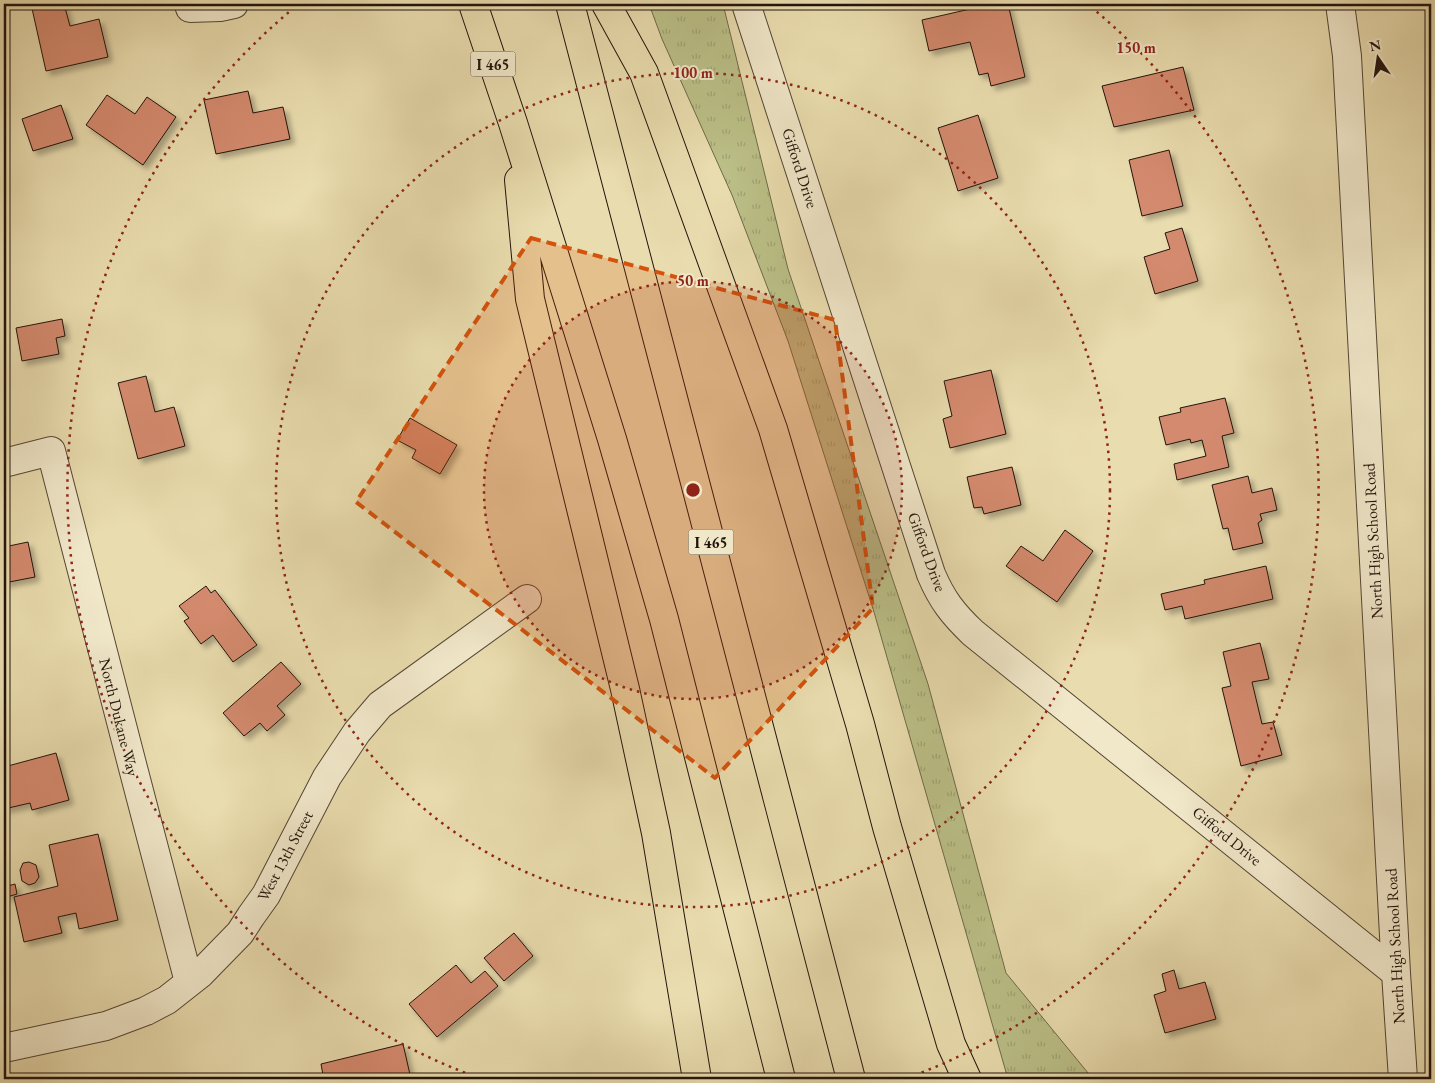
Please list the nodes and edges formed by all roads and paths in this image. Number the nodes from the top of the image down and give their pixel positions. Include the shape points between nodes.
1 (234, 4) edge
2 (473, 4) edge
3 (570, 4) edge
4 (606, 4) edge
5 (746, 4) edge
6 (1340, 4) edge
7 (190, 6) edge
8 (513, 123) junction
9 (4, 463) edge
10 (527, 599) dead end
11 (1396, 973) junction
12 (189, 982) junction
13 (951, 1044) junction
14 (4, 1048) edge
15 (698, 1079) edge
16 (781, 1079) edge
17 (851, 1079) edge
18 (953, 1079) edge
19 (967, 1079) edge
20 (1403, 1079) edge

1 - 7 street via 220,8
2 - 8 highway, I 465
3 - 17 highway, I 465
4 - 13 highway via 644,73 773,429
5 - 11 street, Gifford Drive via 931,574 948,606 973,633
6 - 11 street, North High School Road via 1347,56
8 - 15 highway via 530,299 625,689 656,833
8 - 16 highway, I 465 via 612,439 664,619
9 - 12 street, North Dukane Way via 51,451
10 - 12 street, West 13th Street via 380,704 328,777 266,895 240,933
11 - 20 street, North High School Road
12 - 14 street, West 13th Street via 167,1000 106,1026
13 - 18 highway
13 - 19 highway

